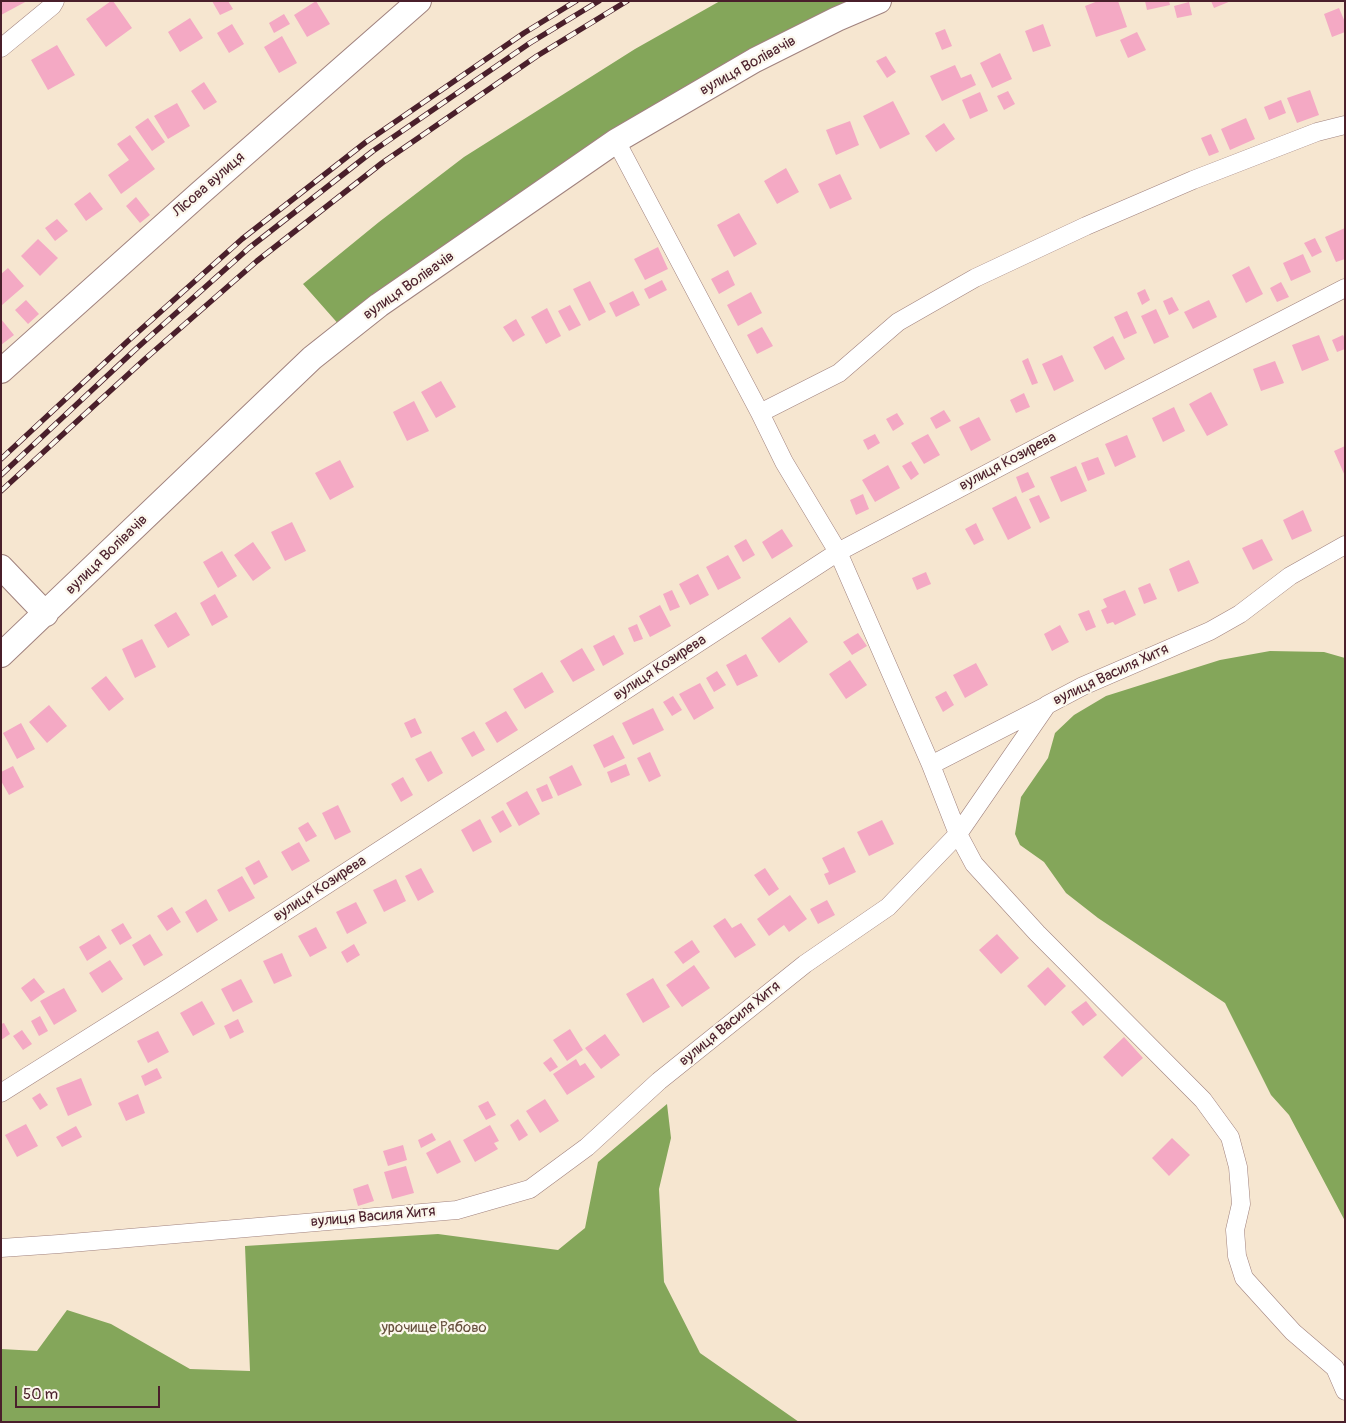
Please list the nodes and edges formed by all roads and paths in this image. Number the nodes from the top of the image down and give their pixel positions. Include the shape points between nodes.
1 (55, 1) edge
2 (419, 1) edge
3 (879, 1) edge
4 (1, 48) edge
5 (1345, 125) edge
6 (616, 142) junction
7 (1345, 288) edge
8 (1, 371) edge
9 (760, 414) junction
10 (1345, 545) edge
11 (838, 552) junction
12 (1, 567) edge
13 (46, 614) junction
14 (1, 655) edge
15 (1047, 705) junction
16 (931, 765) junction
17 (958, 834) junction
18 (1, 1093) edge
19 (1, 1248) edge
20 (1345, 1391) edge

1 - 4 street
2 - 8 street, Лісова вулиця
3 - 6 street, вулиця Волівачів via 755,60
5 - 9 street via 1317,132 1192,180 976,278 898,322 839,373
6 - 9 street
6 - 13 street, вулиця Волівачів via 379,305 312,358
7 - 11 street, вулиця Козирева
9 - 11 street via 784,462
10 - 15 street, вулиця Василя Хитя via 1290,576 1240,614 1210,631
11 - 16 street
11 - 18 street, вулиця Козирева
12 - 13 street
13 - 14 street, вулиця Волівачів
15 - 16 street
15 - 17 street, вулиця Василя Хитя
16 - 17 street
17 - 19 street, вулиця Василя Хитя via 888,907 805,964 659,1081 587,1147 530,1189 457,1210
17 - 20 street via 974,864 1044,940 1203,1100 1230,1137 1238,1167 1241,1204 1235,1230 1237,1256 1244,1278 1293,1332 1335,1368

